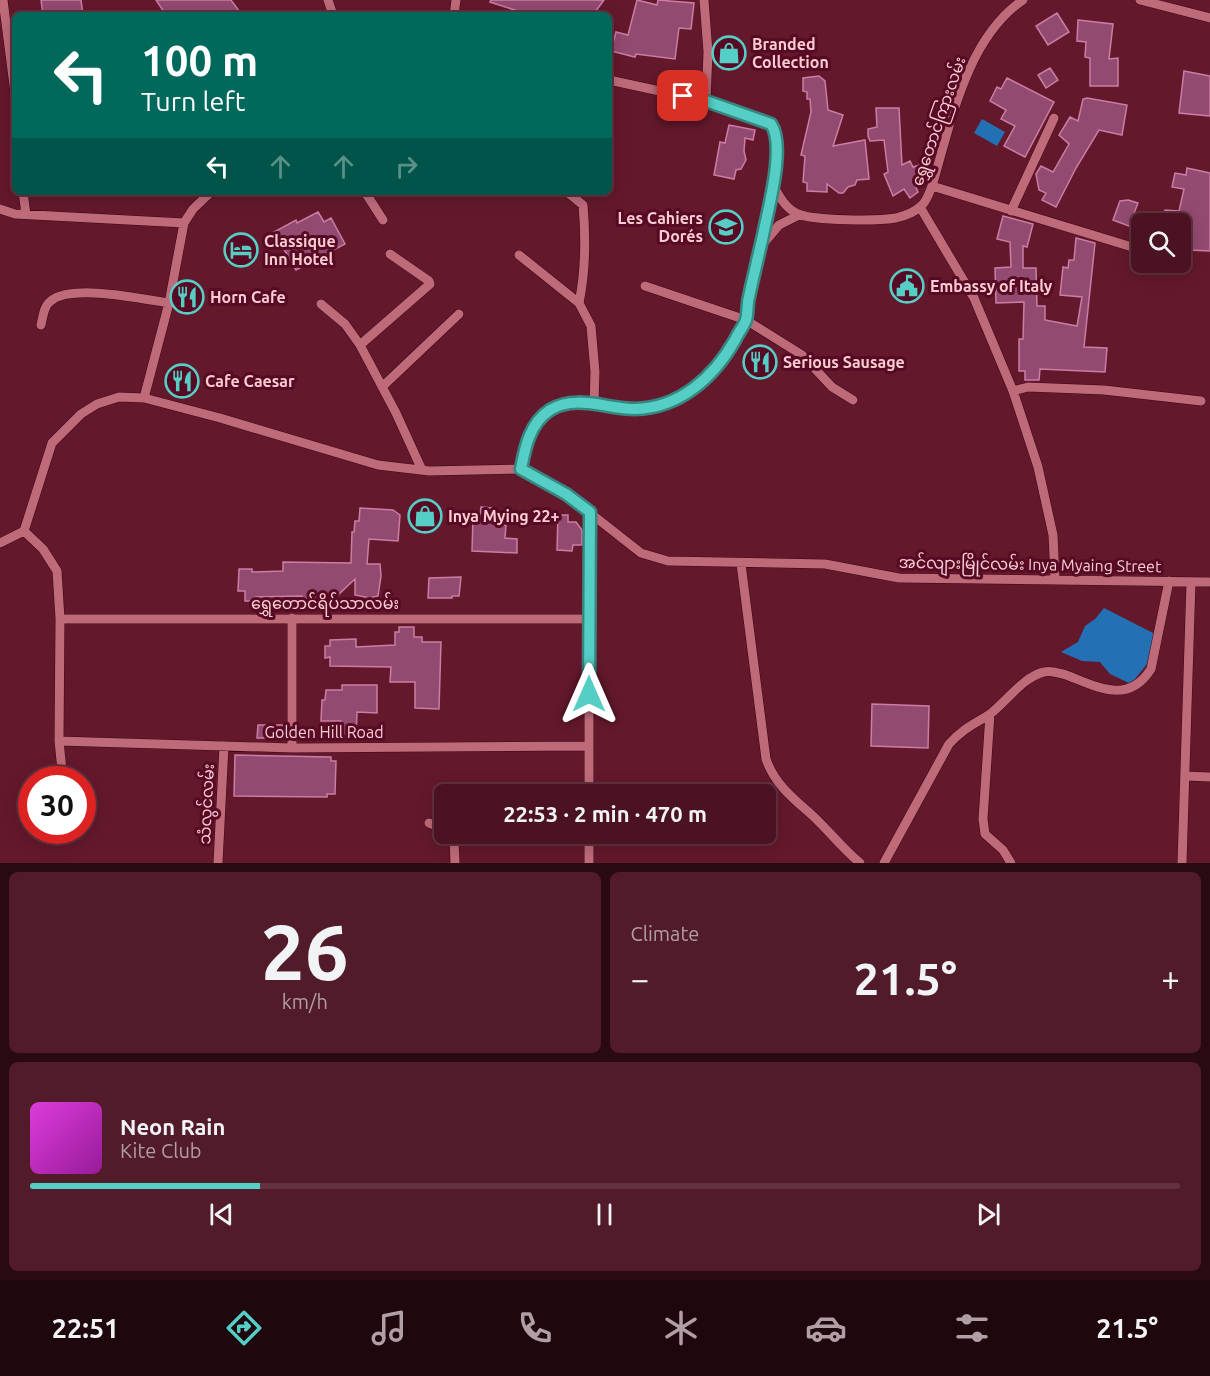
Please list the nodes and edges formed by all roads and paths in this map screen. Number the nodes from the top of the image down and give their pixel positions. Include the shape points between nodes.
1 (3, 0) edge
2 (704, 0) edge
3 (1023, 0) edge
4 (1140, 0) edge
5 (1210, 18) edge
6 (12, 70) edge
7 (612, 81) edge
8 (706, 101) junction
9 (1054, 118) dead end
10 (932, 186) junction
11 (774, 187) junction
12 (23, 195) edge
13 (208, 195) edge
14 (367, 195) edge
15 (570, 195) edge
16 (920, 207) junction
17 (0, 209) edge
18 (1011, 211) junction
19 (26, 214) junction
20 (799, 215) junction
21 (383, 220) dead end
22 (184, 224) junction
23 (1131, 247) edge
24 (761, 248) junction
25 (390, 254) dead end
26 (519, 255) dead end
27 (645, 286) dead end
28 (169, 303) junction
29 (579, 303) junction
30 (321, 304) dead end
31 (459, 314) dead end
32 (746, 320) junction
33 (41, 325) dead end
34 (360, 345) junction
35 (382, 387) junction
36 (1012, 391) junction
37 (144, 398) junction
38 (853, 400) dead end
39 (1201, 401) dead end
40 (594, 403) junction
41 (521, 469) junction
42 (422, 470) junction
43 (590, 512) junction
44 (24, 531) junction
45 (0, 543) edge
46 (741, 564) junction
47 (1055, 579) junction
48 (1169, 581) junction
49 (1191, 582) junction
50 (1210, 582) edge
51 (291, 618) junction
52 (60, 619) junction
53 (589, 619) junction
54 (990, 714) junction
55 (59, 741) junction
56 (224, 746) junction
57 (589, 746) junction
58 (292, 748) junction
59 (62, 766) edge
60 (1185, 776) junction
61 (1210, 777) edge
62 (589, 784) edge
63 (429, 824) dead end
64 (434, 826) edge
65 (454, 844) edge
66 (589, 844) edge
67 (218, 863) edge
68 (455, 863) edge
69 (590, 863) edge
70 (860, 863) edge
71 (884, 863) edge
72 (1011, 863) edge
73 (1182, 863) edge

1 - 6 street
2 - 8 street
3 - 10 street, ရွှေတောင်ကြားလမ်း via 990,32 974,58
4 - 5 street
7 - 8 street
8 - 11 street via 771,124 777,137
9 - 18 street
10 - 16 street, ရွှေတောင်ကြားလမ်း
10 - 18 street
11 - 20 street via 789,209
11 - 24 street
12 - 19 street
13 - 22 street via 192,209
14 - 21 street
15 - 29 street via 582,205 586,237 585,276
16 - 20 street via 897,218 869,220
16 - 36 street via 974,298
17 - 19 street
18 - 23 street
19 - 22 street
20 - 24 street via 779,225
22 - 28 street
24 - 32 street
25 - 34 street via 430,285
26 - 29 street
27 - 32 street
28 - 33 street via 102,294 66,294 51,300
28 - 37 street
29 - 40 street via 591,327
30 - 34 street via 345,324
31 - 35 street
32 - 38 street via 802,355 832,387
32 - 40 street via 716,369 682,396 634,409
34 - 35 street
35 - 42 street
36 - 39 street via 1028,387 1104,390
36 - 47 street via 1038,466 1053,535
37 - 42 street via 364,462
37 - 44 street via 119,397 97,404 65,428 52,443
40 - 41 street via 563,405 539,419
41 - 42 street
41 - 43 street, အင်လျားမြိုင်လမ်း Inya Myaing Street
43 - 46 street, အင်လျားမြိုင်လမ်း Inya Myaing Street via 654,558
43 - 53 street
44 - 45 street
44 - 52 street via 43,549 57,571
46 - 47 street, အင်လျားမြိုင်လမ်း Inya Myaing Street via 825,564 899,578
46 - 70 street via 771,773 792,799
47 - 48 street, အင်လျားမြိုင်လမ်း Inya Myaing Street
48 - 49 street, အင်လျားမြိုင်လမ်း Inya Myaing Street
48 - 54 street via 1151,669 1135,688 1106,689 1046,671 1034,676
49 - 50 street, အင်လျားမြိုင်လမ်း Inya Myaing Street
49 - 60 street
51 - 52 street, ရွှေတောင်ရိပ်သာလမ်း
51 - 53 street, ရွှေတောင်ရိပ်သာလမ်း
51 - 58 street
52 - 55 street
53 - 57 street
54 - 71 street via 963,729 949,744
54 - 72 street via 985,834
55 - 56 street, Golden Hill Road
55 - 59 street
56 - 58 street, Golden Hill Road
56 - 67 street, သံလွင်လမ်း
57 - 58 street, Golden Hill Road
57 - 62 street
60 - 61 street
60 - 73 street
63 - 64 street
65 - 68 street
66 - 69 street

